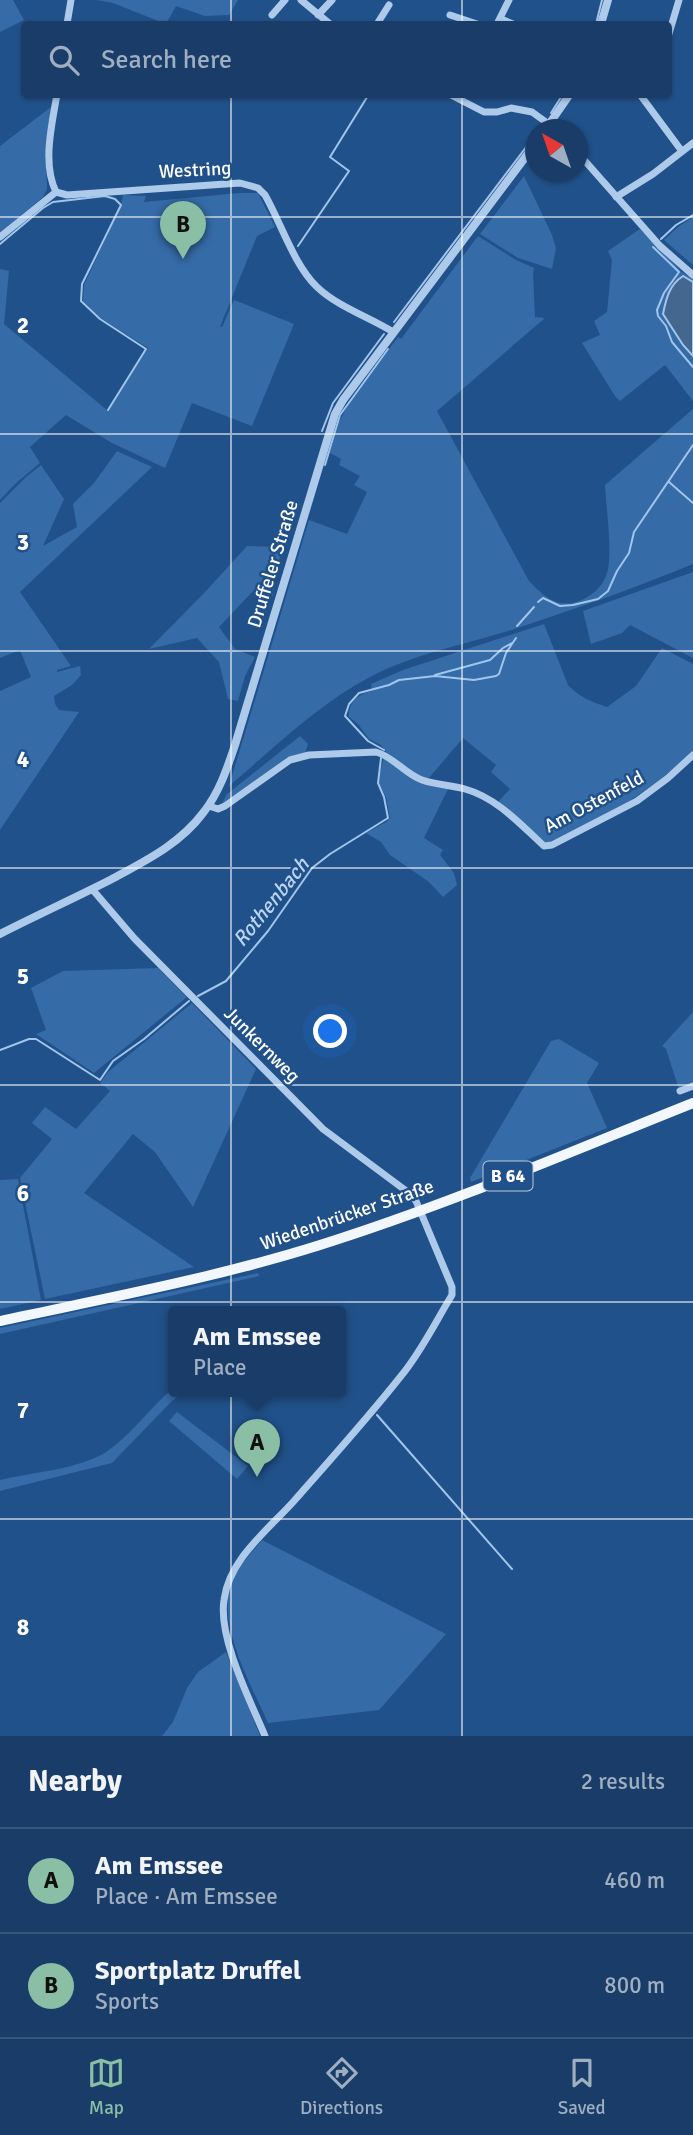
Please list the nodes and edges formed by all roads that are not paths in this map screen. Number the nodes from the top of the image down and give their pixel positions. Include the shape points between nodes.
1 (71, 0) edge
2 (285, 0) edge
3 (301, 0) edge
4 (332, 0) edge
5 (509, 0) edge
6 (608, 0) edge
7 (679, 0) edge
8 (388, 5) dead end
9 (272, 15) dead end
10 (450, 15) dead end
11 (318, 16) junction
12 (68, 21) edge
13 (326, 21) edge
14 (379, 21) edge
15 (468, 21) edge
16 (499, 21) edge
17 (602, 21) edge
18 (672, 24) edge
19 (56, 98) edge
20 (459, 98) edge
21 (568, 98) edge
22 (642, 98) edge
23 (540, 119) edge
24 (555, 119) edge
25 (693, 143) edge
26 (681, 150) junction
27 (525, 158) edge
28 (588, 165) edge
29 (56, 191) junction
30 (616, 197) junction
31 (0, 237) edge
32 (693, 275) edge
33 (393, 332) junction
34 (693, 755) edge
35 (208, 806) junction
36 (92, 889) junction
37 (0, 934) edge
38 (693, 1086) edge
39 (680, 1091) dead end
40 (693, 1103) edge
41 (420, 1210) junction
42 (0, 1321) edge
43 (265, 1736) edge

1 - 12 street
2 - 9 street
3 - 11 street
4 - 11 street
5 - 16 street
6 - 17 street
7 - 18 street
8 - 14 street
10 - 15 street
11 - 13 street
19 - 29 street via 49,158
20 - 23 street via 484,111 521,108
21 - 24 street
22 - 26 street
25 - 26 street
26 - 30 street
27 - 33 street, Druffeler Straße
28 - 30 street
29 - 31 street
29 - 33 street, Westring via 67,195 240,183 258,188 304,271 318,287
30 - 32 street
33 - 35 street, Druffeler Straße via 335,414 235,745
34 - 35 street, Am Ostenfeld via 637,801 544,846 483,795 421,780 376,752 299,757 225,806
35 - 36 street, Druffeler Straße via 169,846
36 - 37 street, Druffeler Straße
36 - 41 street, Junkernweg via 134,938 323,1129 405,1190
38 - 39 street
40 - 41 main road, Wiedenbrücker Straße / B 64
41 - 42 main road, Wiedenbrücker Straße / B 64 via 228,1271
41 - 43 street, Junkernweg via 452,1295 404,1373 251,1546 230,1578 224,1623

